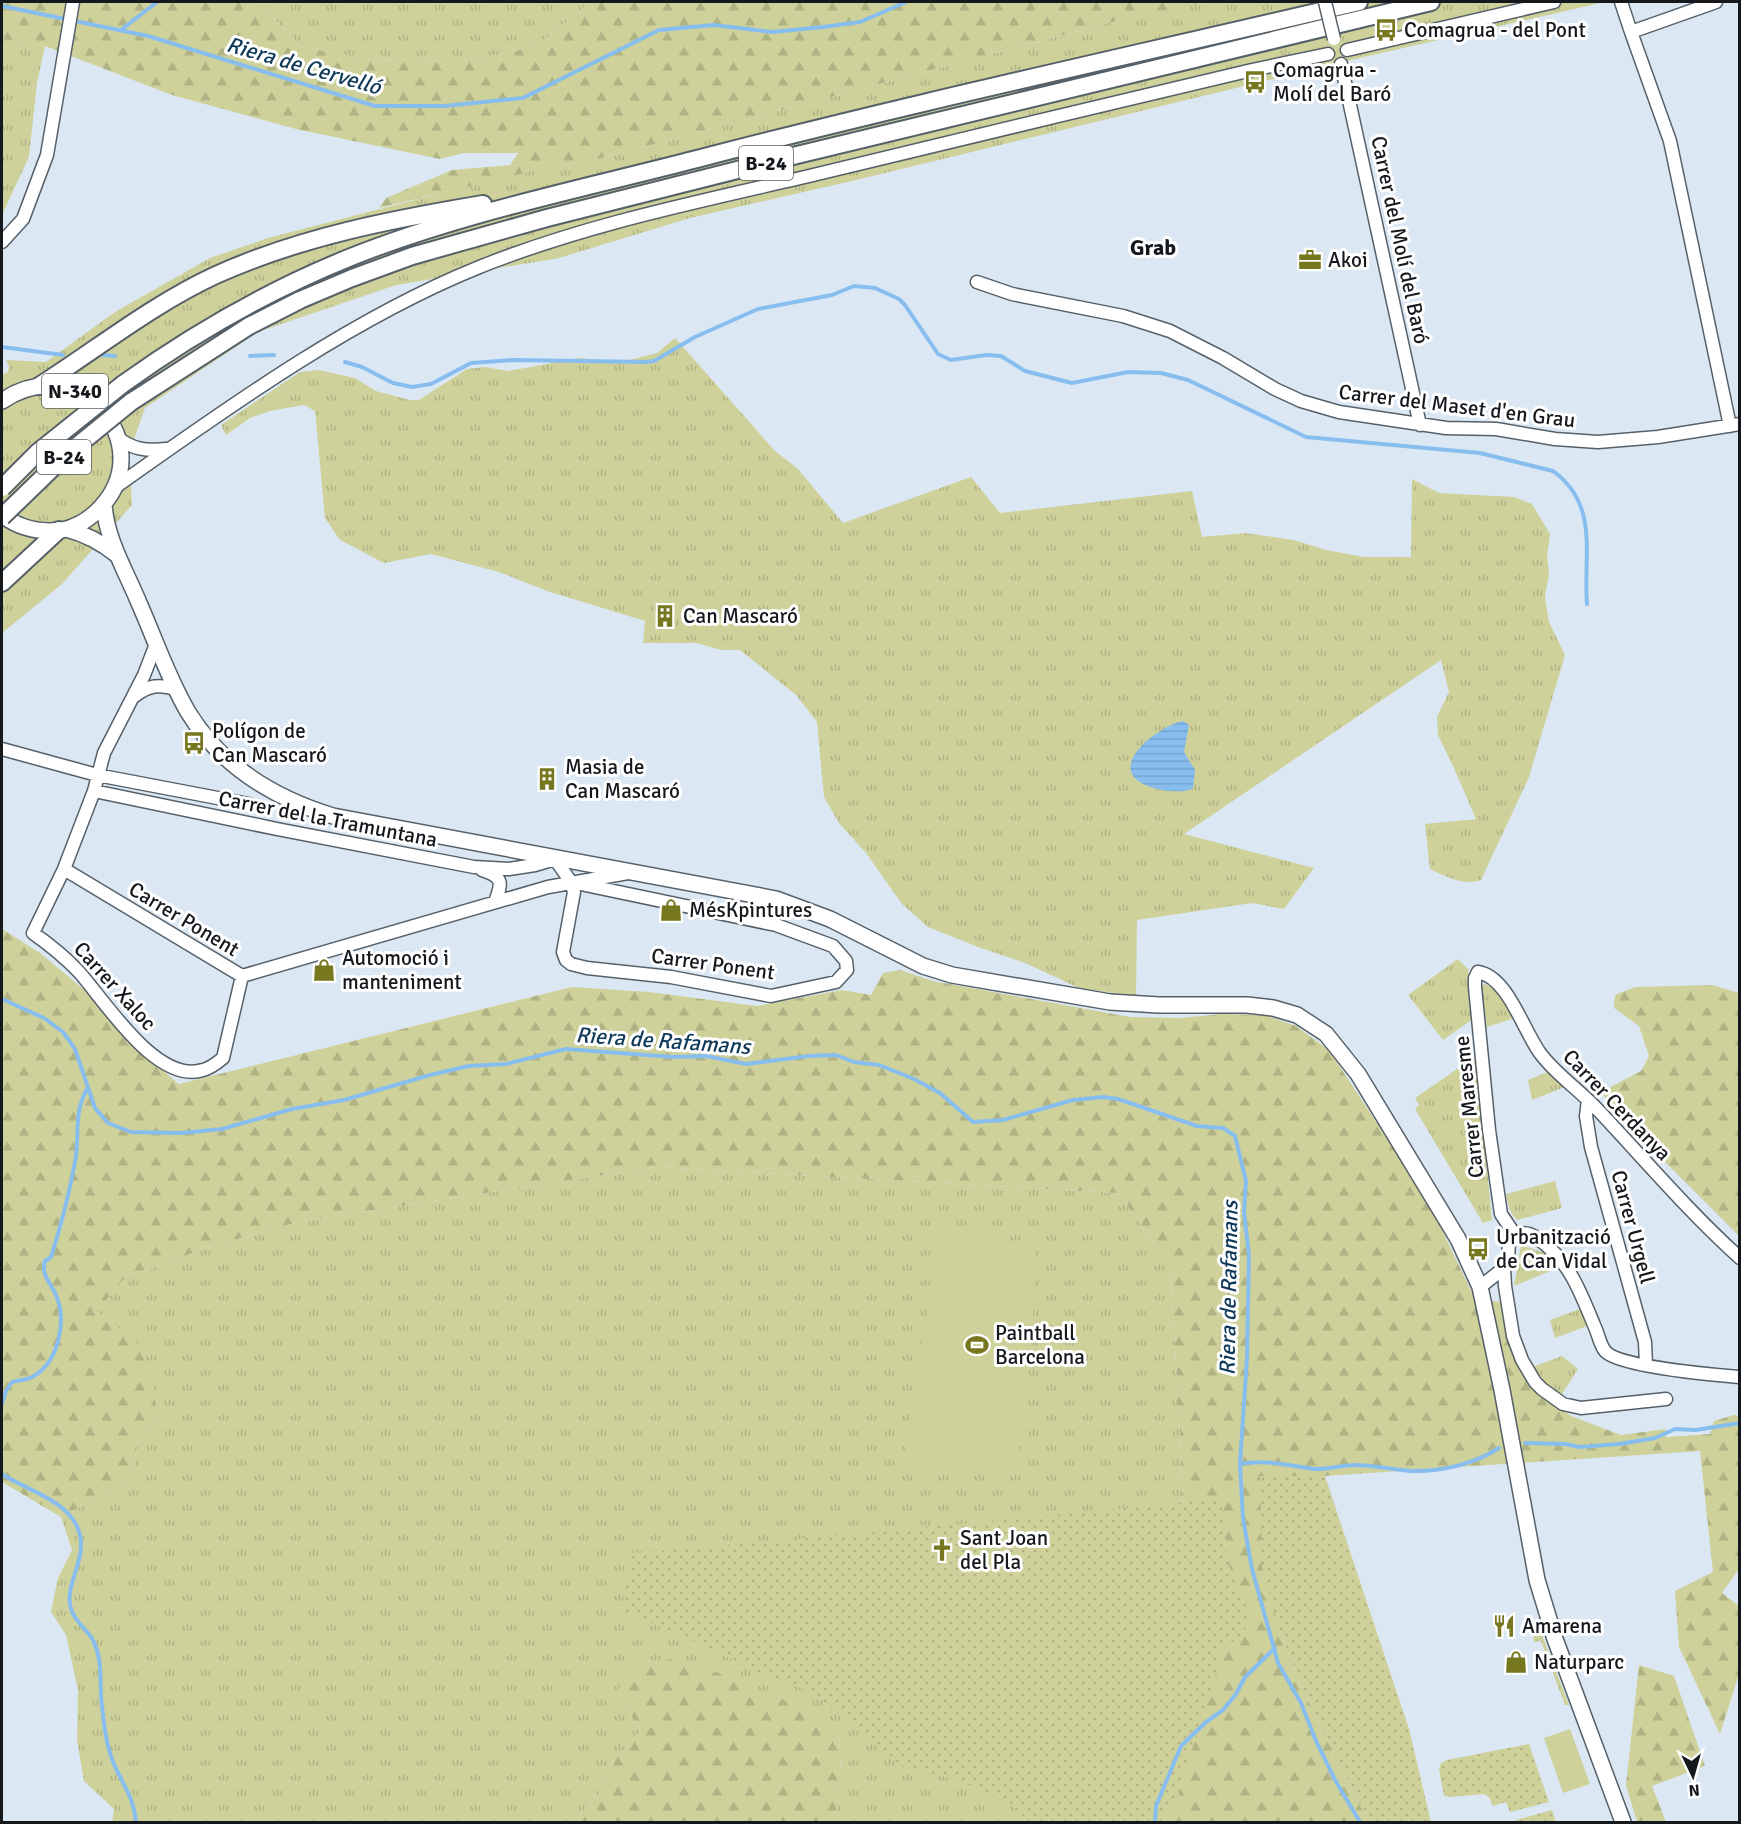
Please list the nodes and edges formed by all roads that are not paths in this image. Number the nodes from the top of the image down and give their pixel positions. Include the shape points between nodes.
1 (73, 2) edge
2 (1325, 2) edge
3 (1359, 2) edge
4 (1431, 2) edge
5 (1554, 2) edge
6 (1621, 2) edge
7 (1716, 2) edge
8 (1631, 32) junction
9 (1332, 46) junction
10 (1347, 50) junction
11 (1341, 64) junction
12 (570, 192) junction
13 (2, 242) edge
14 (977, 282) dead end
15 (39, 386) junction
16 (5, 396) edge
17 (1420, 425) junction
18 (1735, 425) edge
19 (117, 437) junction
20 (167, 449) junction
21 (2, 488) edge
22 (114, 488) junction
23 (104, 504) junction
24 (2, 516) edge
25 (63, 529) junction
26 (117, 555) junction
27 (2, 583) edge
28 (156, 644) junction
29 (176, 689) junction
30 (130, 701) junction
31 (2, 749) edge
32 (97, 775) junction
33 (94, 791) junction
34 (249, 804) dead end
35 (555, 859) junction
36 (474, 867) junction
37 (64, 869) junction
38 (633, 872) junction
39 (571, 882) junction
40 (495, 902) junction
41 (1478, 972) joint
42 (242, 976) junction
43 (1588, 1100) junction
44 (1515, 1235) junction
45 (1740, 1258) edge
46 (1504, 1268) junction
47 (1505, 1292) junction
48 (1482, 1294) junction
49 (1646, 1365) junction
50 (1740, 1377) edge
51 (1666, 1399) dead end
52 (1623, 1822) edge

1 - 13 street via 47,155 23,219
2 - 9 street, bridge
3 - 12 highway, B-24 via 774,139
4 - 24 highway, B-24, bridge via 797,155 412,256 351,278 249,326 131,402 66,455
5 - 10 street
6 - 8 street
7 - 8 street
8 - 18 street via 1670,141
9 - 10 street via 1344,46
9 - 11 street via 1332,62
9 - 20 street, N-340 via 1218,78 706,200 536,246 446,282 370,321
10 - 11 street via 1347,58
11 - 17 street, Carrer del Molí del Baró
12 - 15 highway via 438,212 335,234 246,262 167,302
12 - 21 highway, B-24, bridge via 480,214 352,257 229,315 123,384 38,452
14 - 17 street, Carrer del Maset d'en Grau via 1012,294 1123,316 1170,331 1301,401 1340,412
15 - 16 main road, N-340
15 - 19 main road, N-340 via 61,387 82,394 100,408
17 - 18 street, Carrer del Maset d'en Grau via 1496,429 1598,442
19 - 20 street, N-340 via 136,449
19 - 22 main road, N-340 via 120,468
20 - 22 street, N-340
22 - 23 main road, N-340
23 - 25 main road, N-340 via 76,526
23 - 26 main road
24 - 25 main road via 27,528
25 - 26 main road via 93,538
25 - 27 highway
26 - 28 main road
28 - 29 main road
28 - 30 street, Carrer Xaloc
29 - 30 street via 155,686 144,689
29 - 35 main road via 194,720 244,775 303,807
30 - 32 street, Carrer Xaloc
31 - 32 street
32 - 33 street, Carrer Xaloc
32 - 34 street
33 - 36 street, Carrer del la Tramuntana
33 - 37 street, Carrer Xaloc
35 - 36 street, Carrer del la Tramuntana via 509,869
35 - 38 main road
35 - 39 street
36 - 40 street via 500,880
37 - 42 street, Carrer Ponent
37 - 42 street, Carrer Xaloc via 33,933 58,951 129,1034 165,1065 202,1071 223,1058
38 - 39 street, Carrer Ponent
38 - 48 main road via 790,904 830,919 923,966 952,975 1110,1002 1247,1005 1297,1015 1326,1034 1358,1074 1458,1239
39 - 39 street, Carrer Ponent via 776,925 833,946 846,961 847,970 836,982 771,996 571,964 563,952 574,892
39 - 40 street, Carrer Ponent
40 - 42 street, Carrer Ponent
41 - 43 street, Carrer Cerdanya via 1501,987 1540,1053
41 - 44 street, Carrer Maresme via 1475,987 1489,1130 1501,1214
43 - 45 street, Carrer Cerdanya
43 - 49 street, Carrer Urgell via 1586,1116 1591,1147 1645,1342
44 - 46 street via 1509,1240
44 - 49 street via 1532,1235 1564,1262 1605,1352 1623,1361
46 - 47 street
46 - 48 street
47 - 48 street
47 - 51 street via 1521,1360 1535,1382 1552,1398 1581,1408
48 - 52 main road via 1537,1580
49 - 50 street

